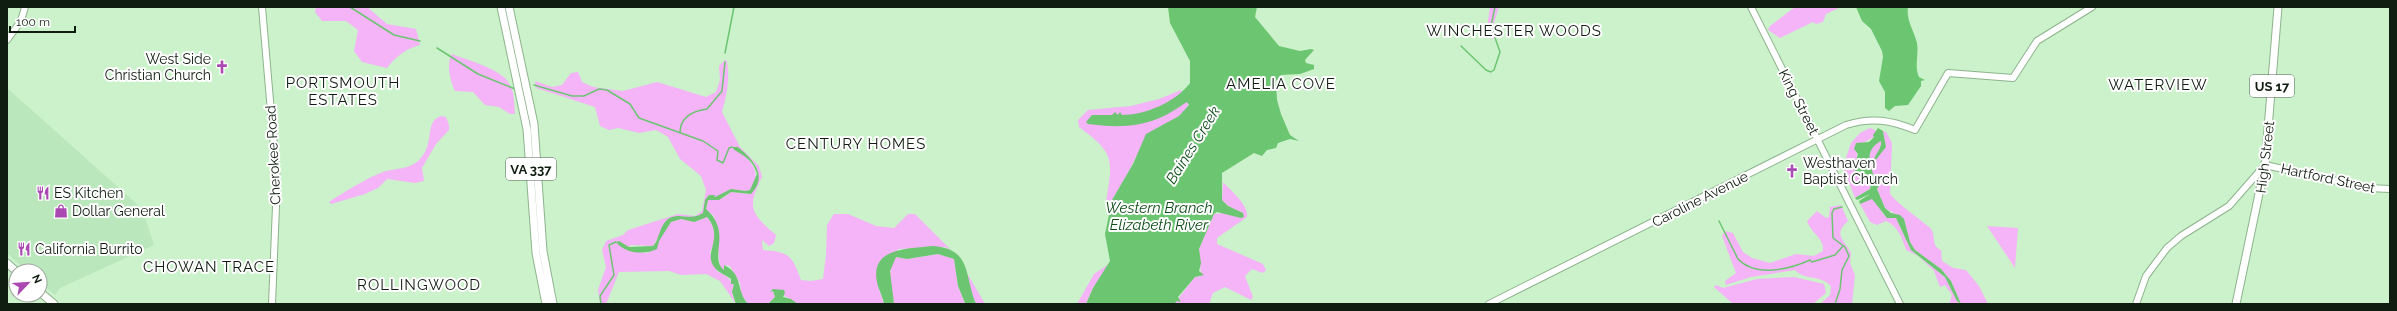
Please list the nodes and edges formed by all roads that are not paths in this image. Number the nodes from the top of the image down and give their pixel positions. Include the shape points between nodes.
1 (25, 7) edge
2 (262, 7) edge
3 (501, 7) edge
4 (508, 7) edge
5 (1751, 7) edge
6 (2092, 7) edge
7 (2278, 7) edge
8 (7, 40) edge
9 (1818, 139) junction
10 (2266, 165) junction
11 (2390, 190) edge
12 (272, 304) edge
13 (546, 304) edge
14 (553, 304) edge
15 (1489, 304) edge
16 (1900, 304) edge
17 (2136, 304) edge
18 (2236, 304) edge

1 - 8 street via 21,21
2 - 12 street, Cherokee Road via 277,182
3 - 13 main road, VA 337 via 527,129 536,253
4 - 14 main road, VA 337 via 534,124 544,257
5 - 9 street, King Street
6 - 9 street, Caroline Avenue via 2037,41 2013,78 1948,73 1915,130 1891,121 1870,120 1846,125
7 - 10 main road, High Street / US 17
9 - 15 street, Caroline Avenue
9 - 16 street, King Street
10 - 11 street, Hartford Street via 2368,188
10 - 17 street via 2229,206 2181,236 2167,248 2146,276
10 - 18 main road, High Street / US 17

